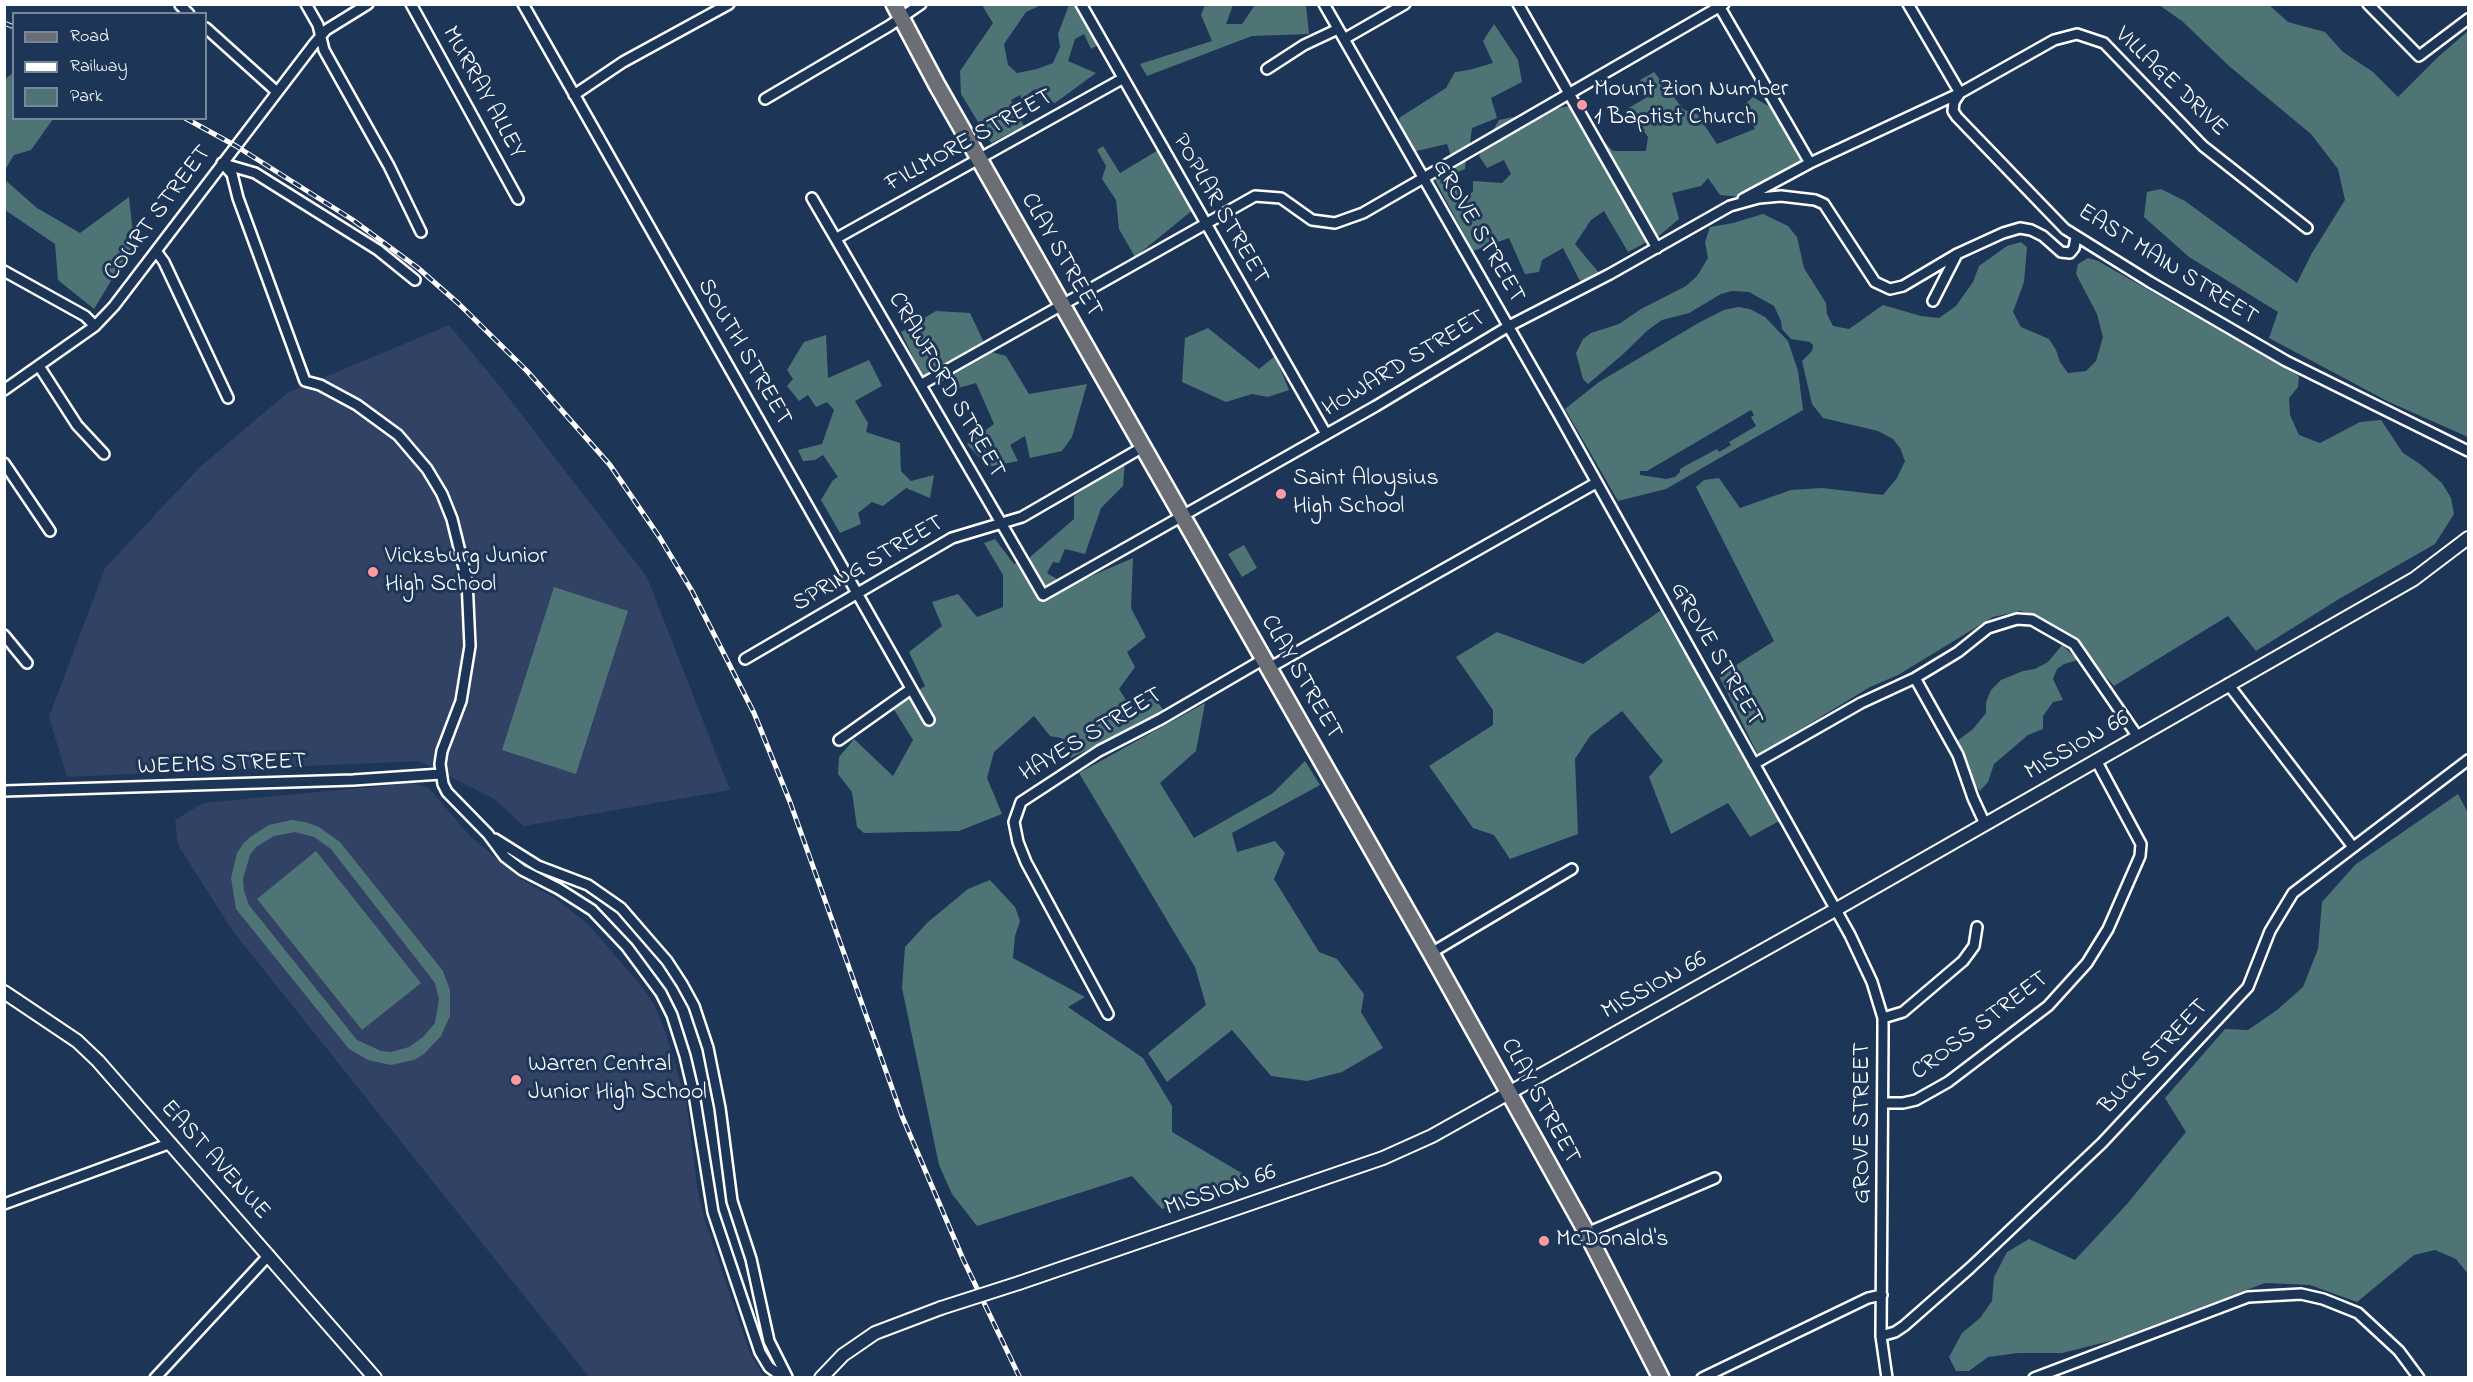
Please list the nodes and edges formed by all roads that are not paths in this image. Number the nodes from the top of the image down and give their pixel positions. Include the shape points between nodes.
1 (306, 4) edge
2 (368, 4) edge
3 (411, 4) edge
4 (523, 4) edge
5 (729, 4) edge
6 (921, 4) edge
7 (1081, 4) edge
8 (1324, 4) edge
9 (1405, 4) edge
10 (1518, 4) edge
11 (1908, 4) edge
12 (2368, 4) edge
13 (1720, 5) edge
14 (897, 11) edge
15 (2469, 19) edge
16 (1338, 28) junction
17 (207, 29) edge
18 (321, 36) junction
19 (1344, 39) junction
20 (1267, 69) dead end
21 (1122, 79) junction
22 (277, 92) junction
23 (1960, 93) junction
24 (574, 94) junction
25 (1568, 94) junction
26 (765, 99) dead end
27 (979, 160) junction
28 (222, 163) junction
29 (1810, 163) junction
30 (1423, 178) junction
31 (812, 198) dead end
32 (518, 199) dead end
33 (1730, 206) junction
34 (1205, 225) junction
35 (2307, 228) dead end
36 (421, 232) dead end
37 (2076, 237) junction
38 (837, 238) junction
39 (1657, 248) junction
40 (156, 251) junction
41 (1957, 255) junction
42 (4, 271) edge
43 (415, 280) dead end
44 (1933, 301) dead end
45 (1062, 305) junction
46 (95, 326) junction
47 (1509, 326) junction
48 (39, 366) junction
49 (922, 384) junction
50 (4, 390) edge
51 (228, 398) dead end
52 (1326, 434) junction
53 (1143, 447) junction
54 (2469, 451) edge
55 (104, 454) dead end
56 (4, 463) edge
57 (1596, 483) junction
58 (1183, 517) junction
59 (1002, 524) junction
60 (50, 531) dead end
61 (2469, 538) edge
62 (857, 593) junction
63 (1043, 595) joint
64 (4, 634) edge
65 (745, 659) dead end
66 (27, 663) dead end
67 (1266, 663) junction
68 (1915, 678) junction
69 (2228, 684) junction
70 (911, 689) junction
71 (929, 720) dead end
72 (2138, 736) junction
73 (839, 740) dead end
74 (2096, 760) junction
75 (2469, 760) edge
76 (1754, 764) junction
77 (441, 774) junction
78 (4, 791) edge
79 (1985, 824) junction
80 (488, 834) junction
81 (2353, 847) junction
82 (1572, 868) dead end
83 (1835, 909) junction
84 (1977, 927) dead end
85 (1431, 953) junction
86 (4, 992) edge
87 (1108, 1014) dead end
88 (1883, 1018) junction
89 (1508, 1094) junction
90 (1884, 1103) junction
91 (171, 1143) junction
92 (1715, 1178) dead end
93 (4, 1204) edge
94 (1587, 1233) junction
95 (269, 1255) junction
96 (1882, 1295) junction
97 (1881, 1336) junction
98 (155, 1377) edge
99 (375, 1377) edge
100 (786, 1377) edge
101 (821, 1377) edge
102 (1661, 1377) edge
103 (1702, 1377) edge
104 (1887, 1377) edge
105 (2034, 1377) edge
106 (2419, 1377) edge

1 - 18 street
2 - 18 street, COURT STREET
3 - 32 street, MURRAY ALLEY
4 - 24 street, SOUTH STREET
5 - 24 street via 623,62
6 - 14 street
7 - 21 street, POPLAR STREET
8 - 16 street, GROVE STREET
9 - 19 street
10 - 25 street
11 - 23 street
12 - 15 street via 2419,56
13 - 25 street
13 - 29 street
14 - 26 street
14 - 27 main road, CLAY STREET
16 - 19 street, GROVE STREET
16 - 20 street
17 - 22 street
18 - 22 street, COURT STREET
18 - 36 street via 324,50
19 - 30 street, GROVE STREET
21 - 27 street, FILLMORE STREET
21 - 34 street, POPLAR STREET
22 - 28 street, COURT STREET
23 - 29 street, VILLAGE DRIVE
23 - 35 street, VILLAGE DRIVE via 2054,40 2077,34 2097,38 2203,146
23 - 37 street, EAST MAIN STREET via 1954,102 1957,117
24 - 62 street, SOUTH STREET
25 - 30 street
25 - 39 street
27 - 38 street, FILLMORE STREET
27 - 45 main road, CLAY STREET
28 - 40 street, COURT STREET
28 - 43 street via 255,173 378,250
28 - 77 street via 232,174 306,381 357,405 403,440 427,469 452,519 467,580 470,646 461,701 442,751
29 - 33 street, VILLAGE DRIVE
30 - 34 street via 1363,213 1335,222 1312,220 1281,198 1255,196
30 - 47 street, GROVE STREET
31 - 38 street, CRAWFORD STREET
33 - 39 street, HOWARD STREET
33 - 41 street, HOWARD STREET via 1781,196 1824,204 1875,282 1890,290
34 - 45 street
34 - 52 street, POPLAR STREET
37 - 41 street, HOWARD STREET via 2070,253 2061,252 2043,236 2020,228
37 - 54 street, EAST MAIN STREET via 2286,361
38 - 49 street, CRAWFORD STREET
39 - 47 street, HOWARD STREET
40 - 46 street, COURT STREET
40 - 51 street
41 - 44 street
42 - 46 street via 85,316
45 - 49 street
45 - 53 main road, CLAY STREET
46 - 48 street, COURT STREET
47 - 52 street, HOWARD STREET
47 - 57 street, GROVE STREET
48 - 50 street, COURT STREET
48 - 55 street via 77,425
49 - 59 street, CRAWFORD STREET
52 - 58 street, HOWARD STREET
53 - 58 main road, CLAY STREET
53 - 59 street, SPRING STREET via 1022,518
56 - 60 street
57 - 67 street, HAYES STREET
57 - 76 street, GROVE STREET
58 - 63 street, HOWARD STREET
58 - 67 main road, CLAY STREET
59 - 62 street, SPRING STREET via 952,538
59 - 63 street, CRAWFORD STREET
61 - 69 street, MISSION 66 via 2414,579
62 - 65 street, SPRING STREET
62 - 70 street, SOUTH STREET
64 - 66 street
67 - 85 main road, CLAY STREET
67 - 87 street, HAYES STREET via 1099,751 1021,802 1014,822 1018,842
68 - 72 street via 1988,628 2017,619 2032,620 2074,645
68 - 76 street via 1861,703
68 - 79 street via 1958,755
69 - 72 street, MISSION 66
69 - 81 street
70 - 71 street, SOUTH STREET
70 - 73 street
72 - 74 street, MISSION 66
74 - 79 street, MISSION 66
74 - 90 street, CROSS STREET via 2140,844 2140,856 2108,928 2087,963 2048,1006 1948,1082 1916,1100
75 - 81 street, BUCK STREET
76 - 83 street, GROVE STREET
77 - 78 street, WEEMS STREET
77 - 80 street via 447,792
79 - 83 street, MISSION 66
80 - 100 street via 505,857 522,870 592,910 627,947 661,993 686,1056 712,1212 760,1352 770,1367
80 - 100 street via 538,866 588,885 621,908 682,984 708,1048 732,1201 751,1259 769,1341
81 - 97 street, BUCK STREET via 2293,892 2270,931 2248,987 2102,1143 1970,1268 1895,1332
82 - 85 street
83 - 88 street, GROVE STREET via 1863,960
83 - 89 street, MISSION 66
84 - 88 street via 1974,945 1963,961 1903,1012
85 - 89 main road, CLAY STREET
86 - 91 street, EAST AVENUE via 77,1041
88 - 90 street, GROVE STREET
89 - 94 main road, CLAY STREET
89 - 101 street, MISSION 66, bridge via 1383,1158 875,1333 843,1355
90 - 96 street, GROVE STREET
91 - 93 street
91 - 95 street, EAST AVENUE
92 - 94 street
94 - 102 main road, CLAY STREET
95 - 98 street
95 - 99 street, EAST AVENUE
96 - 97 street, GROVE STREET
96 - 103 street via 1868,1298
97 - 104 street, GROVE STREET
105 - 106 street via 2248,1297 2301,1294 2358,1313 2400,1351

